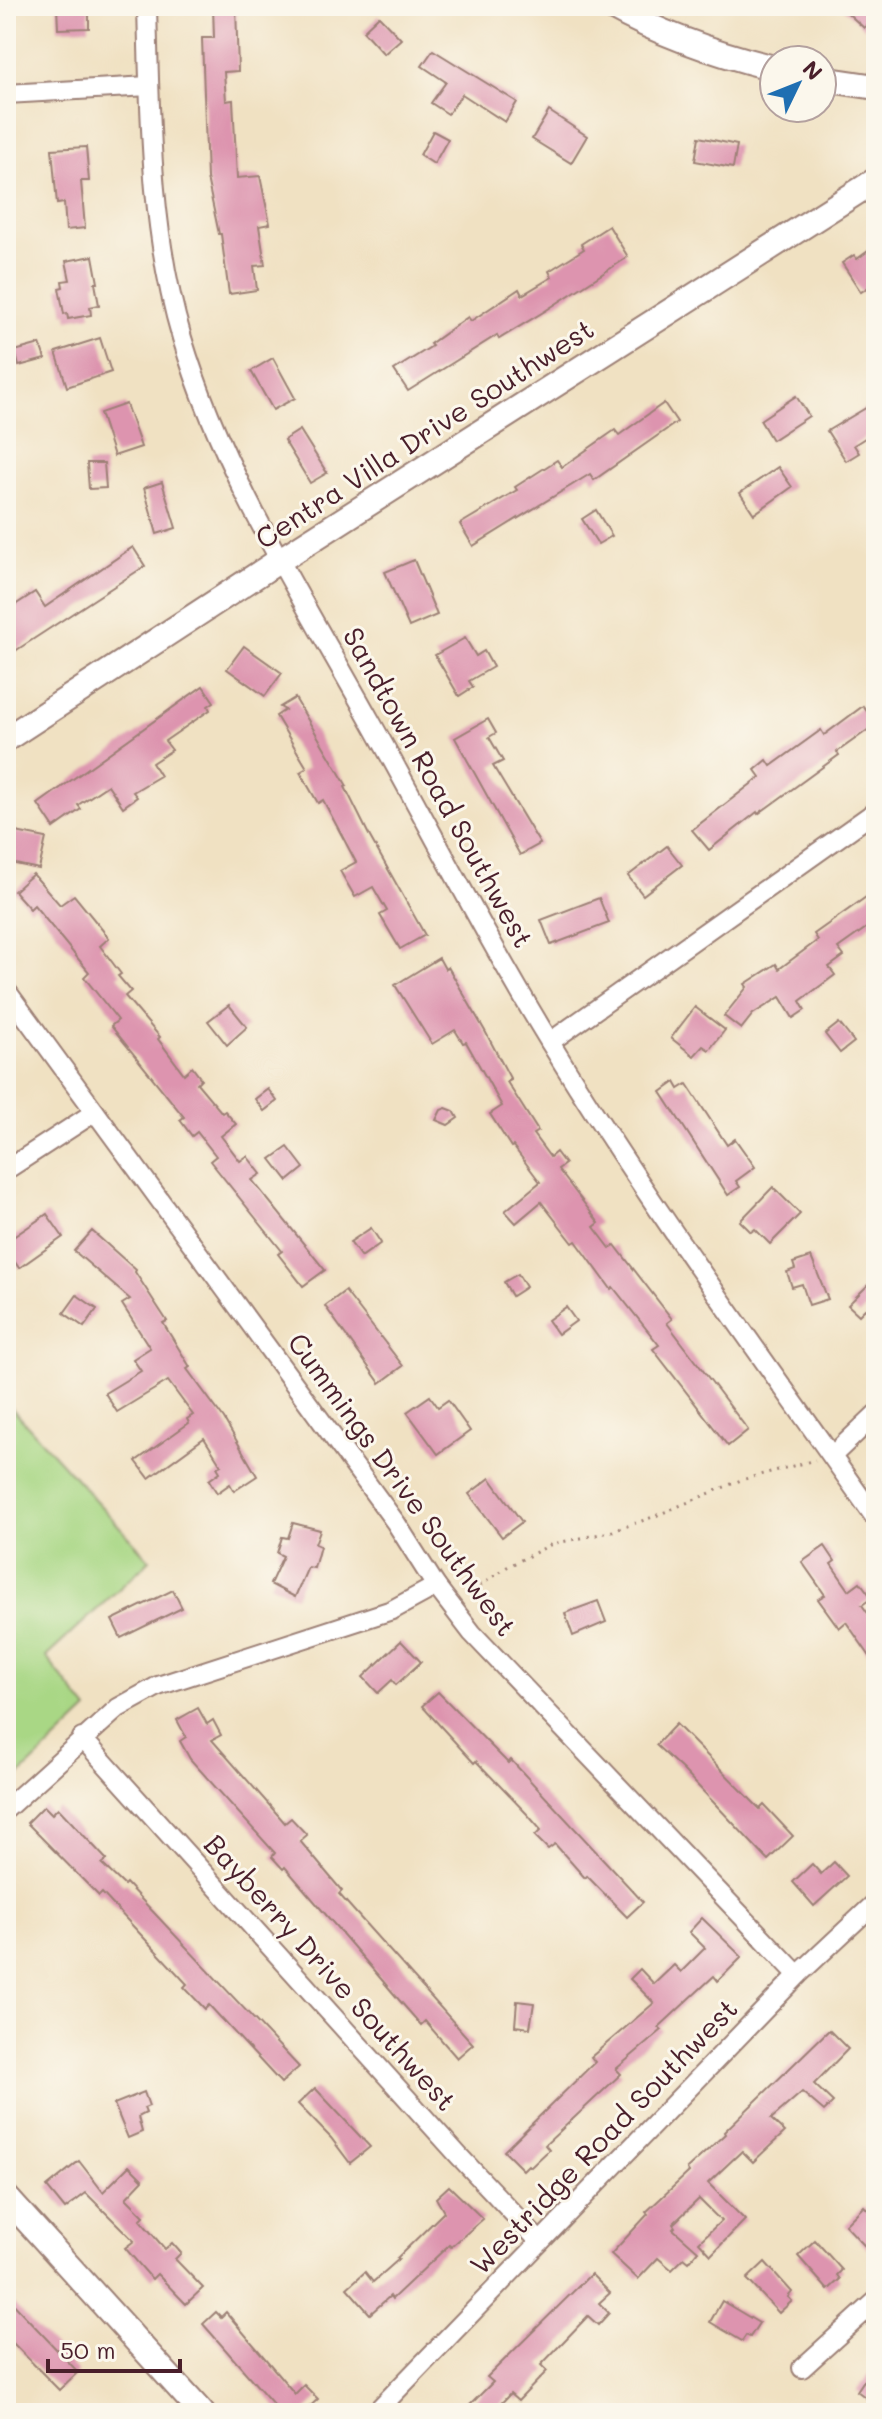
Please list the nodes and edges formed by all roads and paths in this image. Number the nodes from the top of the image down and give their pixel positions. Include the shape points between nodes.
1 (147, 6) edge
2 (610, 6) edge
3 (758, 64) edge
4 (838, 81) edge
5 (149, 86) junction
6 (876, 87) edge
7 (6, 94) edge
8 (876, 180) edge
9 (280, 560) junction
10 (6, 739) edge
11 (876, 811) edge
12 (6, 990) edge
13 (550, 1042) junction
14 (95, 1112) junction
15 (6, 1170) edge
16 (876, 1414) edge
17 (832, 1456) junction
18 (876, 1519) edge
19 (436, 1586) junction
20 (450, 1606) junction
21 (82, 1738) junction
22 (6, 1809) edge
23 (876, 1902) edge
24 (798, 1975) junction
25 (9, 2206) edge
26 (540, 2242) junction
27 (876, 2301) edge
28 (802, 2368) dead end
29 (202, 2413) edge
30 (375, 2413) edge

1 - 5 street, Sandtown Road Southwest
2 - 3 street
4 - 6 street
5 - 7 street
5 - 9 street, Sandtown Road Southwest via 157,218 180,332 221,445
8 - 9 street, Centra Villa Drive Southwest
9 - 10 street, Centra Villa Drive Southwest
9 - 13 street, Sandtown Road Southwest
11 - 13 street
12 - 14 street, Cummings Drive Southwest
13 - 17 street, Sandtown Road Southwest via 629,1166
14 - 15 street
14 - 19 street, Cummings Drive Southwest via 396,1523
16 - 17 street
17 - 18 street, Sandtown Road Southwest
17 - 20 path via 741,1480 610,1532 552,1544
19 - 20 street, Cummings Drive Southwest
19 - 21 street via 392,1610 158,1686 118,1708
20 - 24 street, Cummings Drive Southwest
21 - 22 street
21 - 26 street, Bayberry Drive Southwest
23 - 24 street, Westridge Road Southwest
24 - 26 street, Westridge Road Southwest
25 - 29 street
26 - 30 street, Westridge Road Southwest
27 - 28 street

